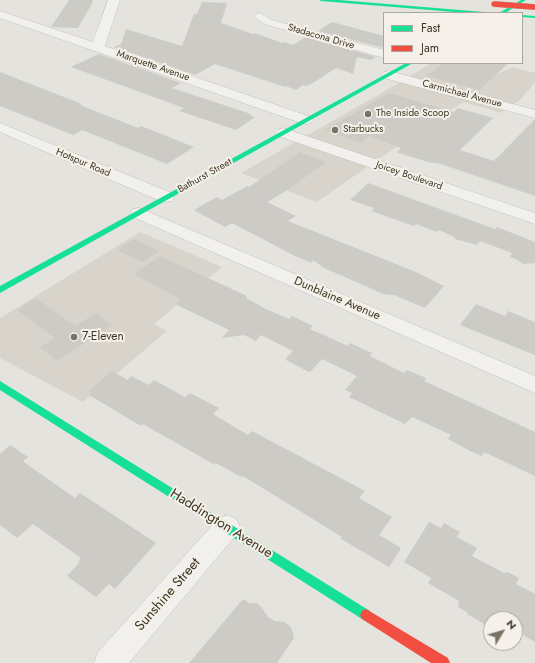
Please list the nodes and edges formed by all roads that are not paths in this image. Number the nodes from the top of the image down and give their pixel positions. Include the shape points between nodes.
1 (114, 0) edge
2 (321, 0) edge
3 (524, 0) edge
4 (487, 4) dead end
5 (535, 7) edge
6 (467, 12) edge
7 (503, 12) edge
8 (0, 14) edge
9 (260, 16) dead end
10 (524, 16) edge
11 (535, 17) edge
12 (98, 47) junction
13 (383, 54) edge
14 (408, 64) edge
15 (389, 75) junction
16 (535, 114) edge
17 (306, 120) junction
18 (0, 127) edge
19 (283, 133) junction
20 (166, 197) junction
21 (139, 213) junction
22 (535, 219) edge
23 (0, 290) edge
24 (0, 385) edge
25 (535, 385) edge
26 (227, 527) junction
27 (109, 663) edge
28 (442, 663) edge

1 - 12 street
2 - 6 main road
3 - 7 main road
4 - 5 main road, bridge
8 - 12 street, Marquette Avenue
9 - 13 street, Stadacona Drive via 268,22
10 - 11 main road
12 - 17 street, Marquette Avenue
14 - 15 main road, Bathurst Street
15 - 16 street, Carmichael Avenue
15 - 17 main road, Bathurst Street
17 - 19 main road, Bathurst Street
18 - 20 street, Hotspur Road
19 - 20 main road, Bathurst Street
19 - 22 street, Joicey Boulevard
20 - 21 main road, Bathurst Street
21 - 23 main road, Bathurst Street
21 - 25 street, Dunblaine Avenue
24 - 26 main road, Haddington Avenue
26 - 27 street, Sunshine Street
26 - 28 main road, Haddington Avenue

